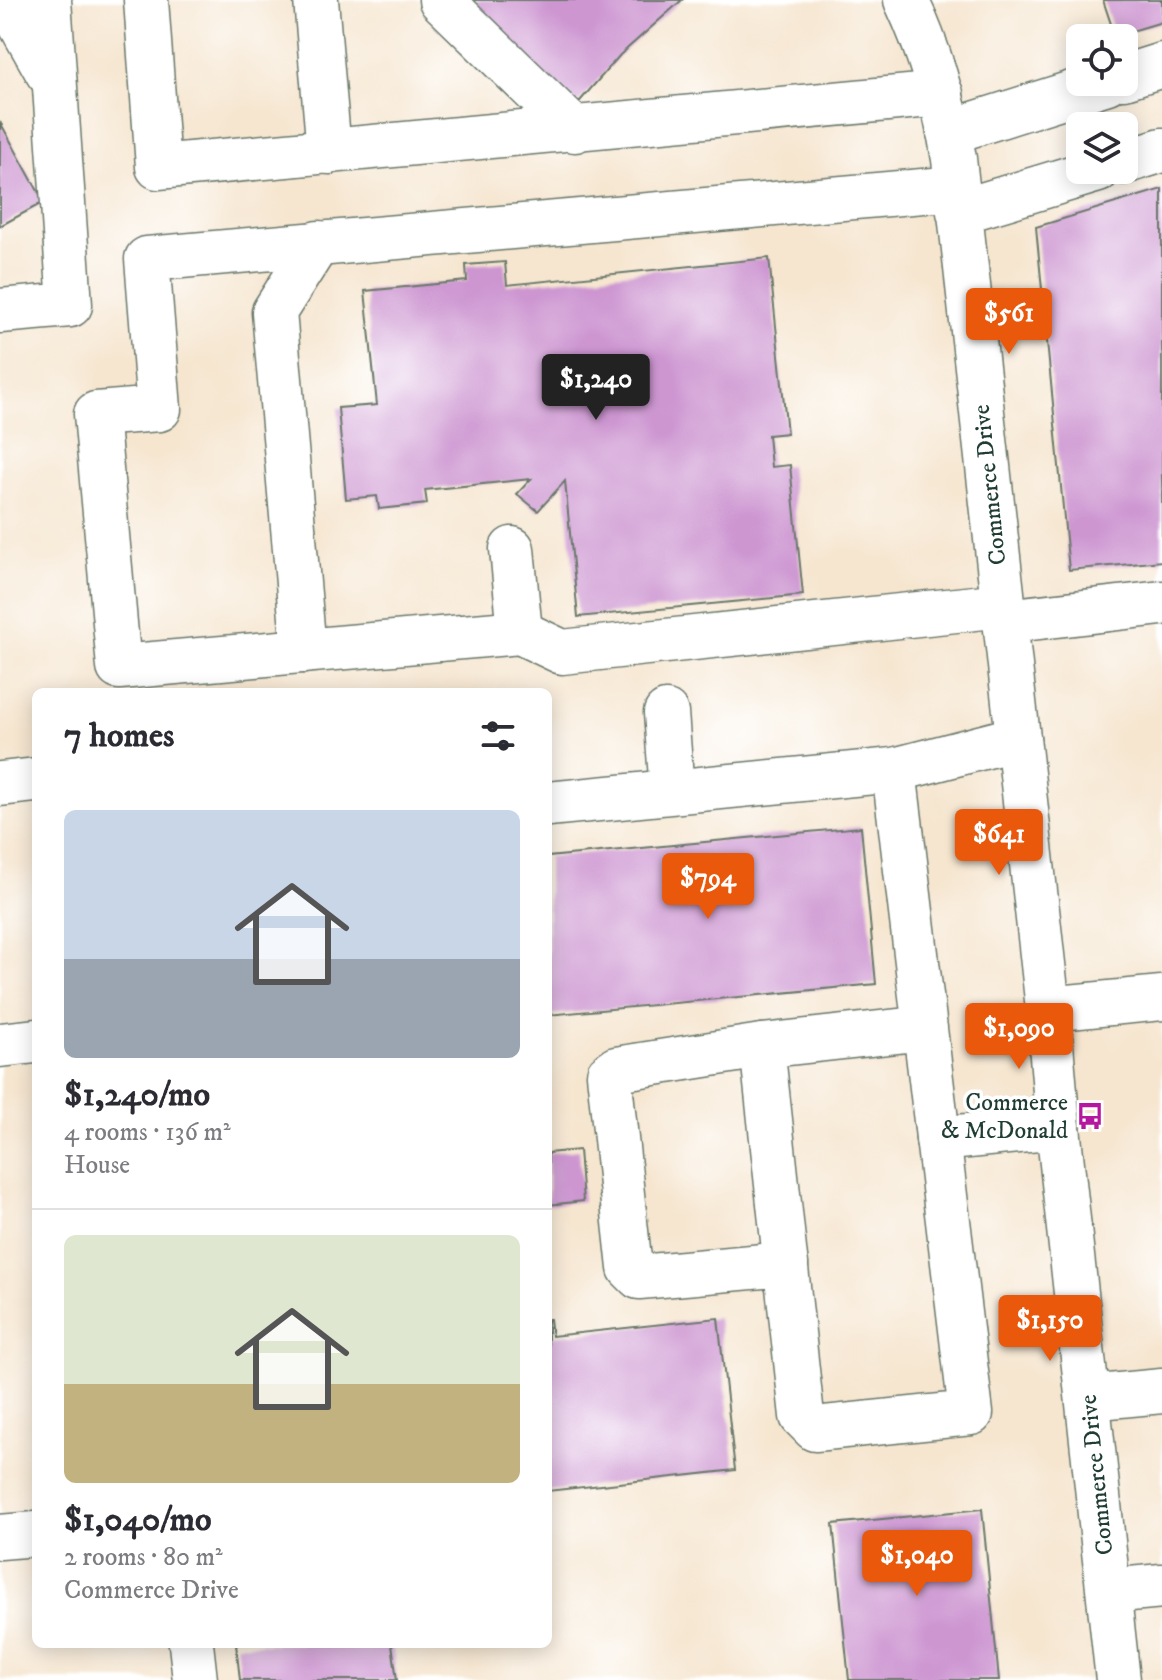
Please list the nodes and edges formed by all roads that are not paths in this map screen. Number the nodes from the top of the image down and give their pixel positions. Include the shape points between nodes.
1 (7, 0) edge
2 (49, 0) edge
3 (146, 0) edge
4 (316, 0) edge
5 (441, 0) edge
6 (906, 0) edge
7 (1162, 65) edge
8 (1138, 73) edge
9 (55, 86) junction
10 (1066, 90) edge
11 (945, 113) junction
12 (575, 130) junction
13 (329, 152) junction
14 (1066, 177) edge
15 (958, 200) junction
16 (318, 243) junction
17 (0, 311) edge
18 (512, 549) dead end
19 (1162, 603) edge
20 (1004, 613) junction
21 (520, 632) junction
22 (304, 651) junction
23 (666, 713) dead end
24 (1018, 738) junction
25 (894, 770) junction
26 (32, 780) edge
27 (0, 784) edge
28 (672, 791) junction
29 (552, 804) edge
30 (1162, 998) edge
31 (1048, 1009) junction
32 (925, 1028) junction
33 (32, 1041) edge
34 (0, 1045) edge
35 (762, 1046) junction
36 (1058, 1127) junction
37 (938, 1139) junction
38 (786, 1264) junction
39 (1162, 1391) edge
40 (1088, 1398) junction
41 (32, 1534) edge
42 (0, 1537) edge
43 (1162, 1586) edge
44 (1109, 1591) junction
45 (191, 1648) edge
46 (195, 1680) edge
47 (1118, 1680) edge

1 - 9 street
2 - 9 street
3 - 13 street via 158,167
4 - 13 street
5 - 12 street
6 - 11 street, Commerce Drive via 931,60
7 - 8 street
9 - 17 street via 70,305
10 - 11 street
11 - 12 street
11 - 15 street, Commerce Drive
12 - 13 street
14 - 15 street
15 - 16 street
15 - 20 street, Commerce Drive
16 - 22 street via 274,312
16 - 22 street via 147,259 159,409 96,414 119,667
18 - 21 street
19 - 20 street
20 - 21 street via 562,652
20 - 24 street, Commerce Drive
21 - 22 street
23 - 28 street
24 - 25 street
24 - 31 street, Commerce Drive
25 - 28 street
25 - 32 street
26 - 27 street
28 - 29 street
30 - 31 street
31 - 36 street, Commerce Drive
32 - 35 street
32 - 37 street
33 - 34 street
35 - 38 street
35 - 38 street via 609,1074 630,1268 639,1277
36 - 37 street
36 - 40 street, Commerce Drive
37 - 38 street via 971,1413 815,1429 802,1416
39 - 40 street
40 - 44 street, Commerce Drive
41 - 42 street
43 - 44 street
44 - 47 street, Commerce Drive
45 - 46 street

